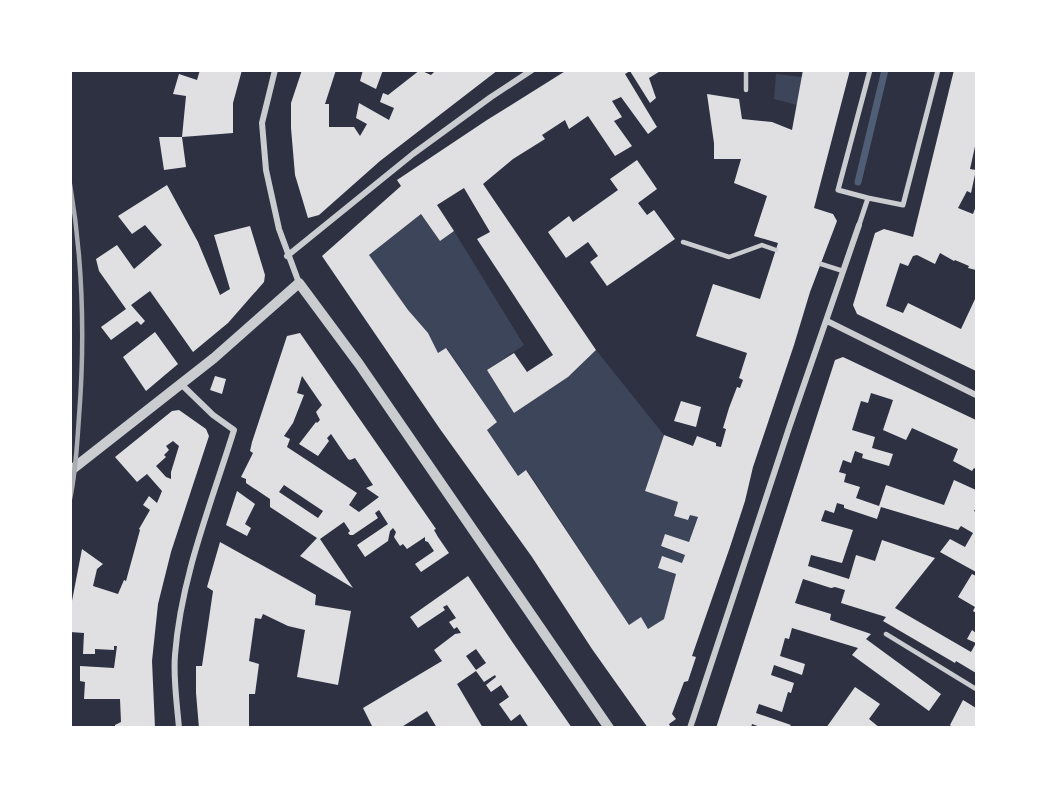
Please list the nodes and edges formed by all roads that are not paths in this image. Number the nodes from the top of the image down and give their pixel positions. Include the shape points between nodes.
1 (275, 70) edge
2 (532, 70) edge
3 (746, 70) edge
4 (870, 70) edge
5 (938, 70) edge
6 (746, 90) dead end
7 (868, 198) junction
8 (859, 225) joint
9 (683, 242) dead end
10 (776, 250) dead end
11 (287, 256) junction
12 (821, 264) dead end
13 (843, 271) junction
14 (299, 283) junction
15 (827, 321) junction
16 (181, 384) junction
17 (976, 395) edge
18 (70, 471) edge
19 (886, 634) dead end
20 (976, 690) edge
21 (179, 728) edge
22 (609, 728) edge
23 (690, 728) edge

1 - 11 street via 262,123 271,201
2 - 11 street via 413,154
3 - 6 lane
4 - 7 street via 838,190
5 - 7 street via 903,205
7 - 8 street
8 - 13 street
9 - 10 lane via 729,257 762,245
11 - 14 street
12 - 13 lane
13 - 15 street
14 - 16 street
14 - 22 street
15 - 17 street
15 - 23 street
16 - 18 street
16 - 21 street via 234,430 203,522 180,611 174,658
19 - 20 lane

